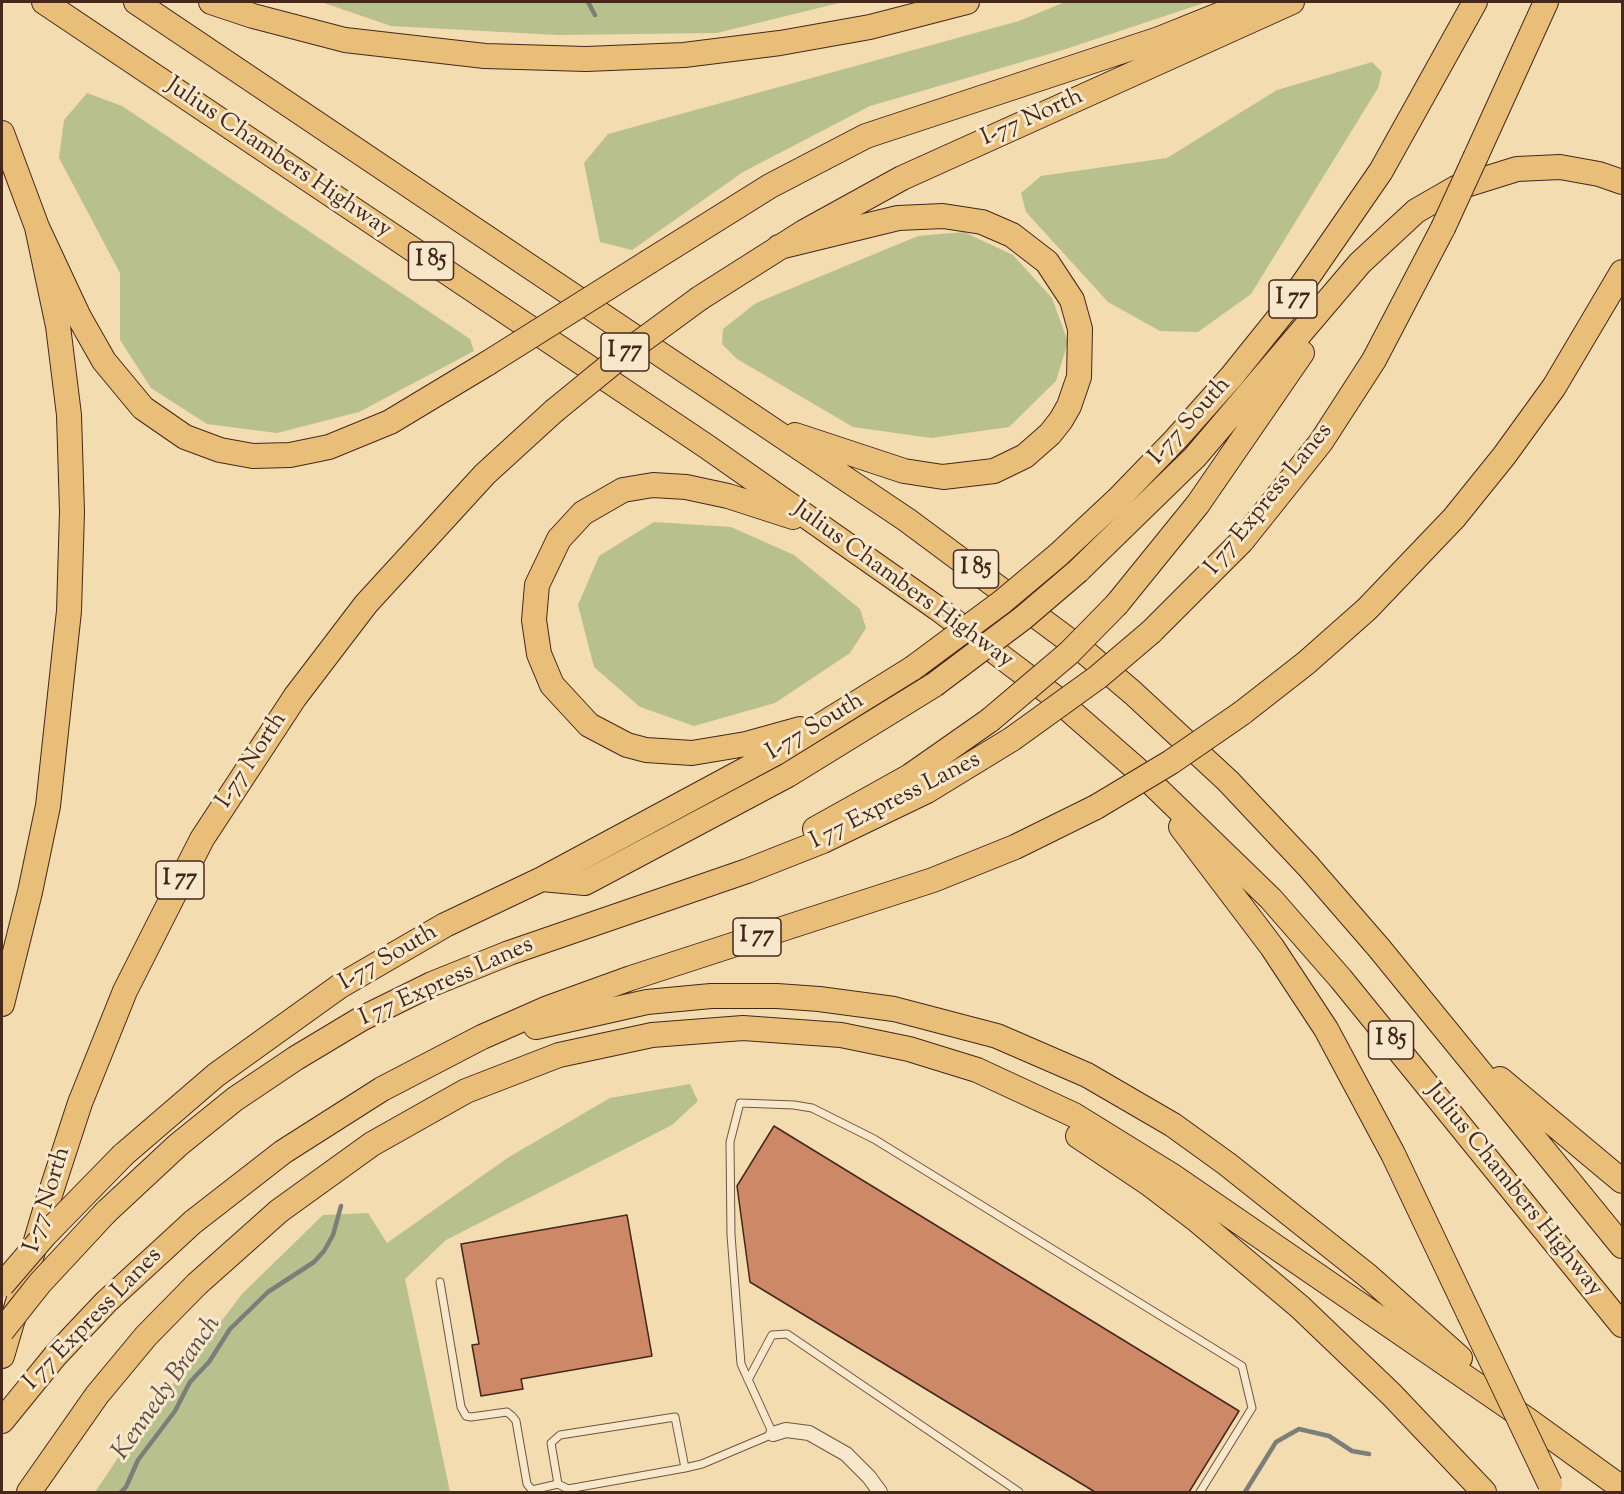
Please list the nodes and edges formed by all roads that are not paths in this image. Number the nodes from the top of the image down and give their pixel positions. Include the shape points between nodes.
1 (44, 2) edge
2 (136, 2) edge
3 (211, 2) edge
4 (967, 2) edge
5 (1251, 2) edge
6 (1292, 2) edge
7 (1475, 2) edge
8 (1546, 2) edge
9 (2, 133) edge
10 (1623, 182) edge
11 (37, 227) junction
12 (779, 247) junction
13 (1360, 263) junction
14 (1623, 272) edge
15 (762, 423) junction
16 (815, 524) junction
17 (834, 719) junction
18 (1140, 772) junction
19 (542, 879) junction
20 (704, 886) junction
21 (2, 1004) edge
22 (1456, 1042) junction
23 (943, 1059) junction
24 (418, 1069) junction
25 (1623, 1181) edge
26 (1623, 1246) edge
27 (440, 1282) dead end
28 (2, 1285) edge
29 (1623, 1325) edge
30 (2, 1331) edge
31 (2, 1356) edge
32 (748, 1380) junction
33 (2, 1421) edge
34 (1532, 1423) junction
35 (773, 1434) junction
36 (685, 1468) junction
37 (558, 1484) junction
38 (1552, 1488) edge
39 (1623, 1488) edge
40 (29, 1492) edge
41 (880, 1492) edge
42 (1019, 1492) edge
43 (1200, 1492) edge
44 (1484, 1492) edge

1 - 16 highway, Julius Chambers Highway / I 85 via 706,446
2 - 15 highway, Julius Chambers Highway / I 85
3 - 4 highway via 299,29 357,41 485,56 586,59 684,55 780,43 870,27
5 - 11 highway, bridge via 1159,39 866,136 770,186 412,410 349,441 290,455 253,456 220,450 185,437 156,420 117,380 79,317
6 - 12 highway, I-77 North / I 77 via 902,178
7 - 17 highway, I-77 South / I 77, bridge via 1387,162 1292,301 1183,431 1118,499 1002,602 913,668
8 - 20 highway, I 77 Express Lanes, bridge via 1443,228 1380,351 1321,442 1242,541 1151,632 1089,684 1012,739 927,791 869,820 786,857
9 - 11 highway
10 - 13 highway via 1560,167 1517,169 1487,177 1456,188 1416,211
11 - 21 highway via 58,326 68,404 70,599 48,806
12 - 15 highway via 875,222 921,216 964,218 998,228 1036,251 1065,286 1080,329 1082,362 1072,398 1050,434 1025,456 979,475 942,477 904,471
12 - 31 highway, I-77 North / I 77, bridge via 625,353 554,411 478,482 366,604 263,743 202,839 126,991 80,1103
13 - 19 highway, bridge via 1195,457 1078,571 1023,618 934,685 828,753 714,817 585,883
13 - 20 highway, bridge via 1278,390 1160,555 1069,653 990,720 884,792
14 - 24 highway, I 77 Express Lanes / I 77, bridge via 1554,387 1454,518 1367,609 1306,663 1171,762 1096,807 974,864 861,905 591,992 508,1025
15 - 22 highway, Julius Chambers Highway / I 85 via 968,564 1133,693 1278,833 1346,908
16 - 17 highway via 686,487 653,485 623,490 584,513 550,553 537,585 536,637 545,670 563,699 589,726 627,745 668,753 701,752 746,744
16 - 18 highway, Julius Chambers Highway / I 85 via 996,652
17 - 19 highway, I-77 South / I 77
18 - 29 highway, Julius Chambers Highway / I 85 via 1279,907
18 - 38 highway, bridge via 1272,947 1326,1029 1388,1145
19 - 28 highway, I-77 South / I 77, bridge via 445,926 316,1002 216,1075 123,1155
20 - 30 highway, I 77 Express Lanes, bridge via 468,969 361,1019 296,1058 235,1099 178,1145 106,1212
22 - 25 highway
22 - 26 highway, Julius Chambers Highway / I 85
23 - 34 highway via 1040,1097 1139,1154
23 - 40 highway via 842,1035 712,1029 591,1047 527,1066 466,1091 372,1144 279,1211 223,1259 120,1367
23 - 44 highway via 1098,1148 1198,1221 1346,1349
24 - 33 highway, I 77 Express Lanes / I 77 via 316,1130 221,1199 135,1273 55,1356
24 - 34 highway via 550,1023 678,999 819,999 894,1009 962,1025 1059,1061 1117,1090 1173,1125 1368,1276
27 - 37 lane via 460,1407 471,1418 507,1412 516,1421 527,1484 532,1490
32 - 35 lane
32 - 42 lane via 772,1335 787,1334
32 - 43 lane via 741,1364 732,1247 730,1142 740,1103 812,1108 874,1139 1242,1366 1252,1408
34 - 39 highway
35 - 36 lane
35 - 41 street via 786,1430 809,1432 858,1464
36 - 37 lane via 568,1490
36 - 37 lane via 675,1417 560,1434 551,1443

